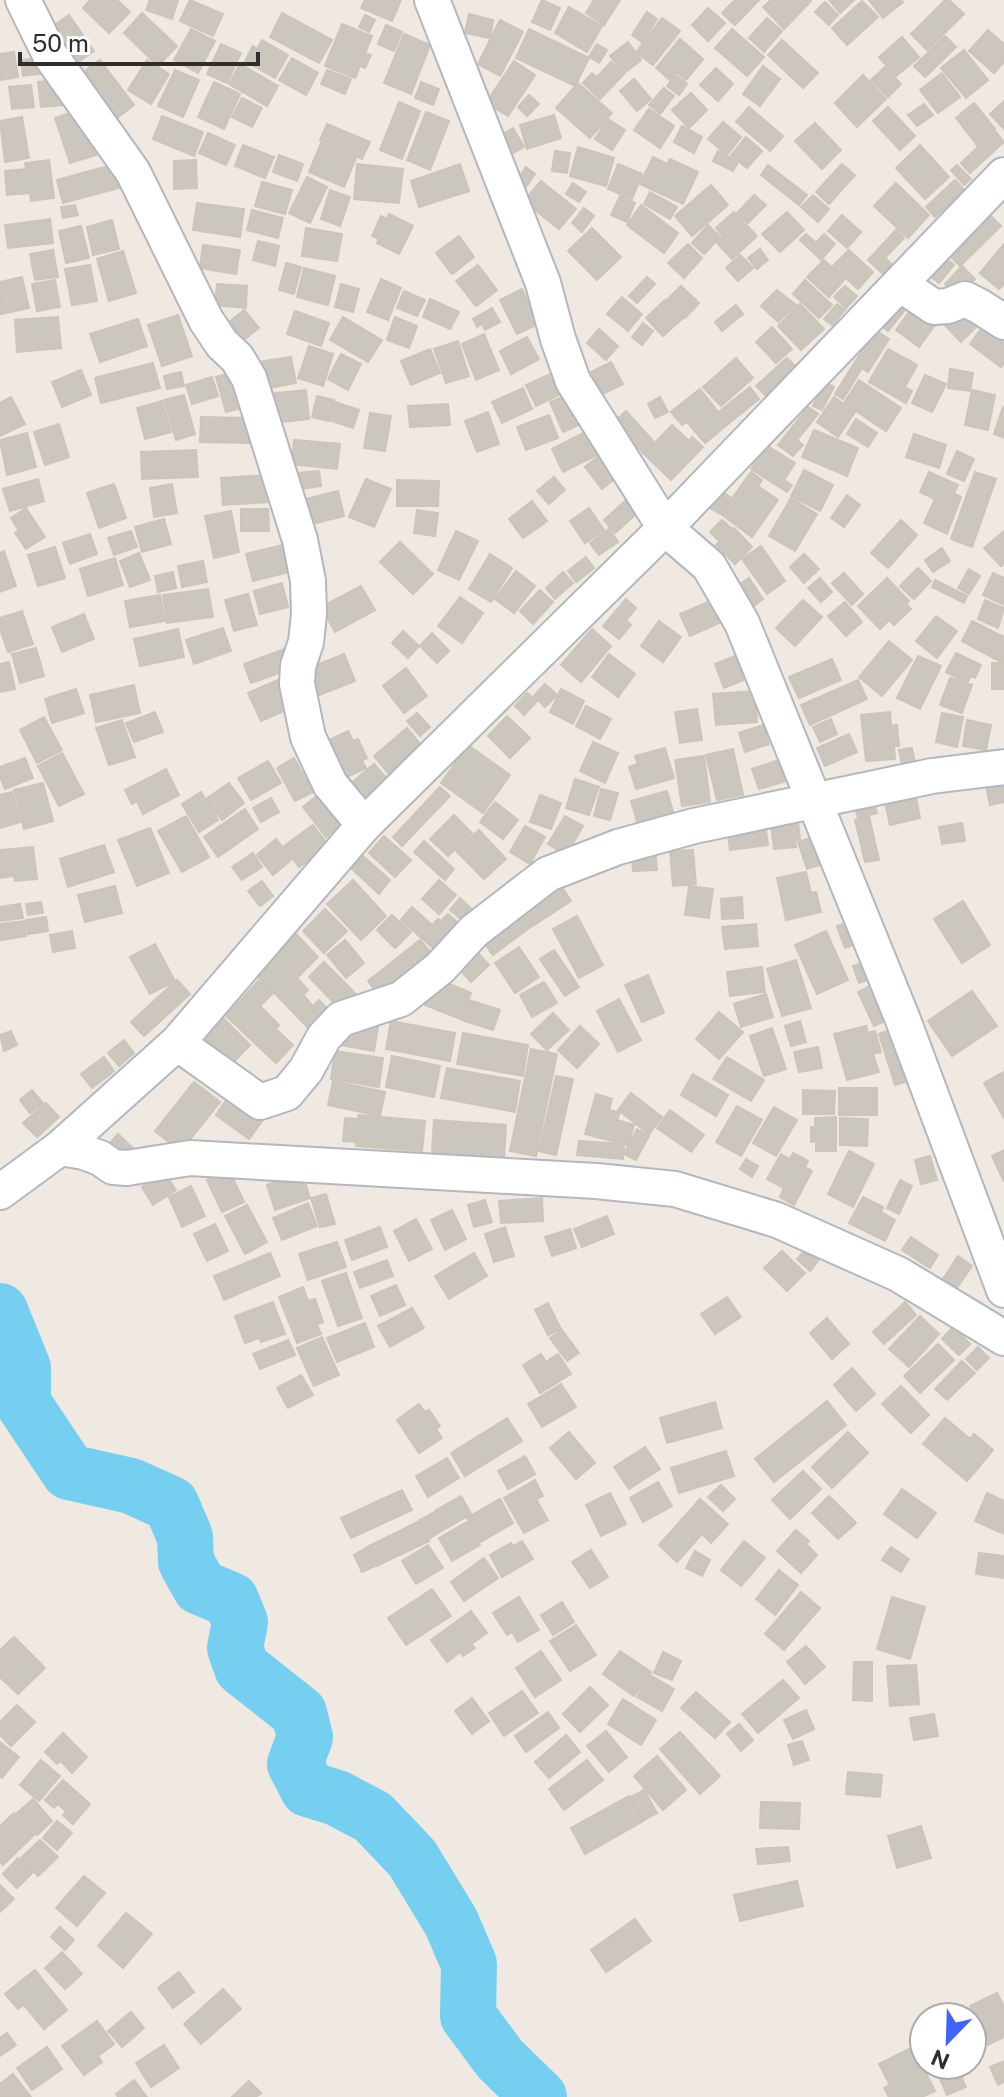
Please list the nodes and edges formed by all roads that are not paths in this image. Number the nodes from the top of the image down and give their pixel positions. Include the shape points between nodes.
1 (23, 0) edge
2 (432, 0) edge
3 (1004, 175) edge
4 (900, 284) junction
5 (1004, 322) edge
6 (665, 528) junction
7 (1004, 767) edge
8 (815, 801) junction
9 (364, 825) junction
10 (177, 1043) junction
11 (60, 1148) junction
12 (0, 1192) edge
13 (1004, 1290) edge
14 (1004, 1338) edge

1 - 9 street via 50,55 133,172 206,320 249,378 308,581 309,614 297,684 308,737 330,784
2 - 6 street via 543,283 573,381
3 - 4 street
4 - 5 street via 934,307 965,299
4 - 6 street
6 - 8 street via 709,566 742,623
6 - 9 street
7 - 8 street
8 - 10 street via 655,836 548,874 474,931 401,999 341,1019 287,1093 260,1102
8 - 13 street
9 - 10 street
10 - 11 street
11 - 12 street
11 - 14 street via 127,1168 190,1158 675,1189 777,1220 872,1262

